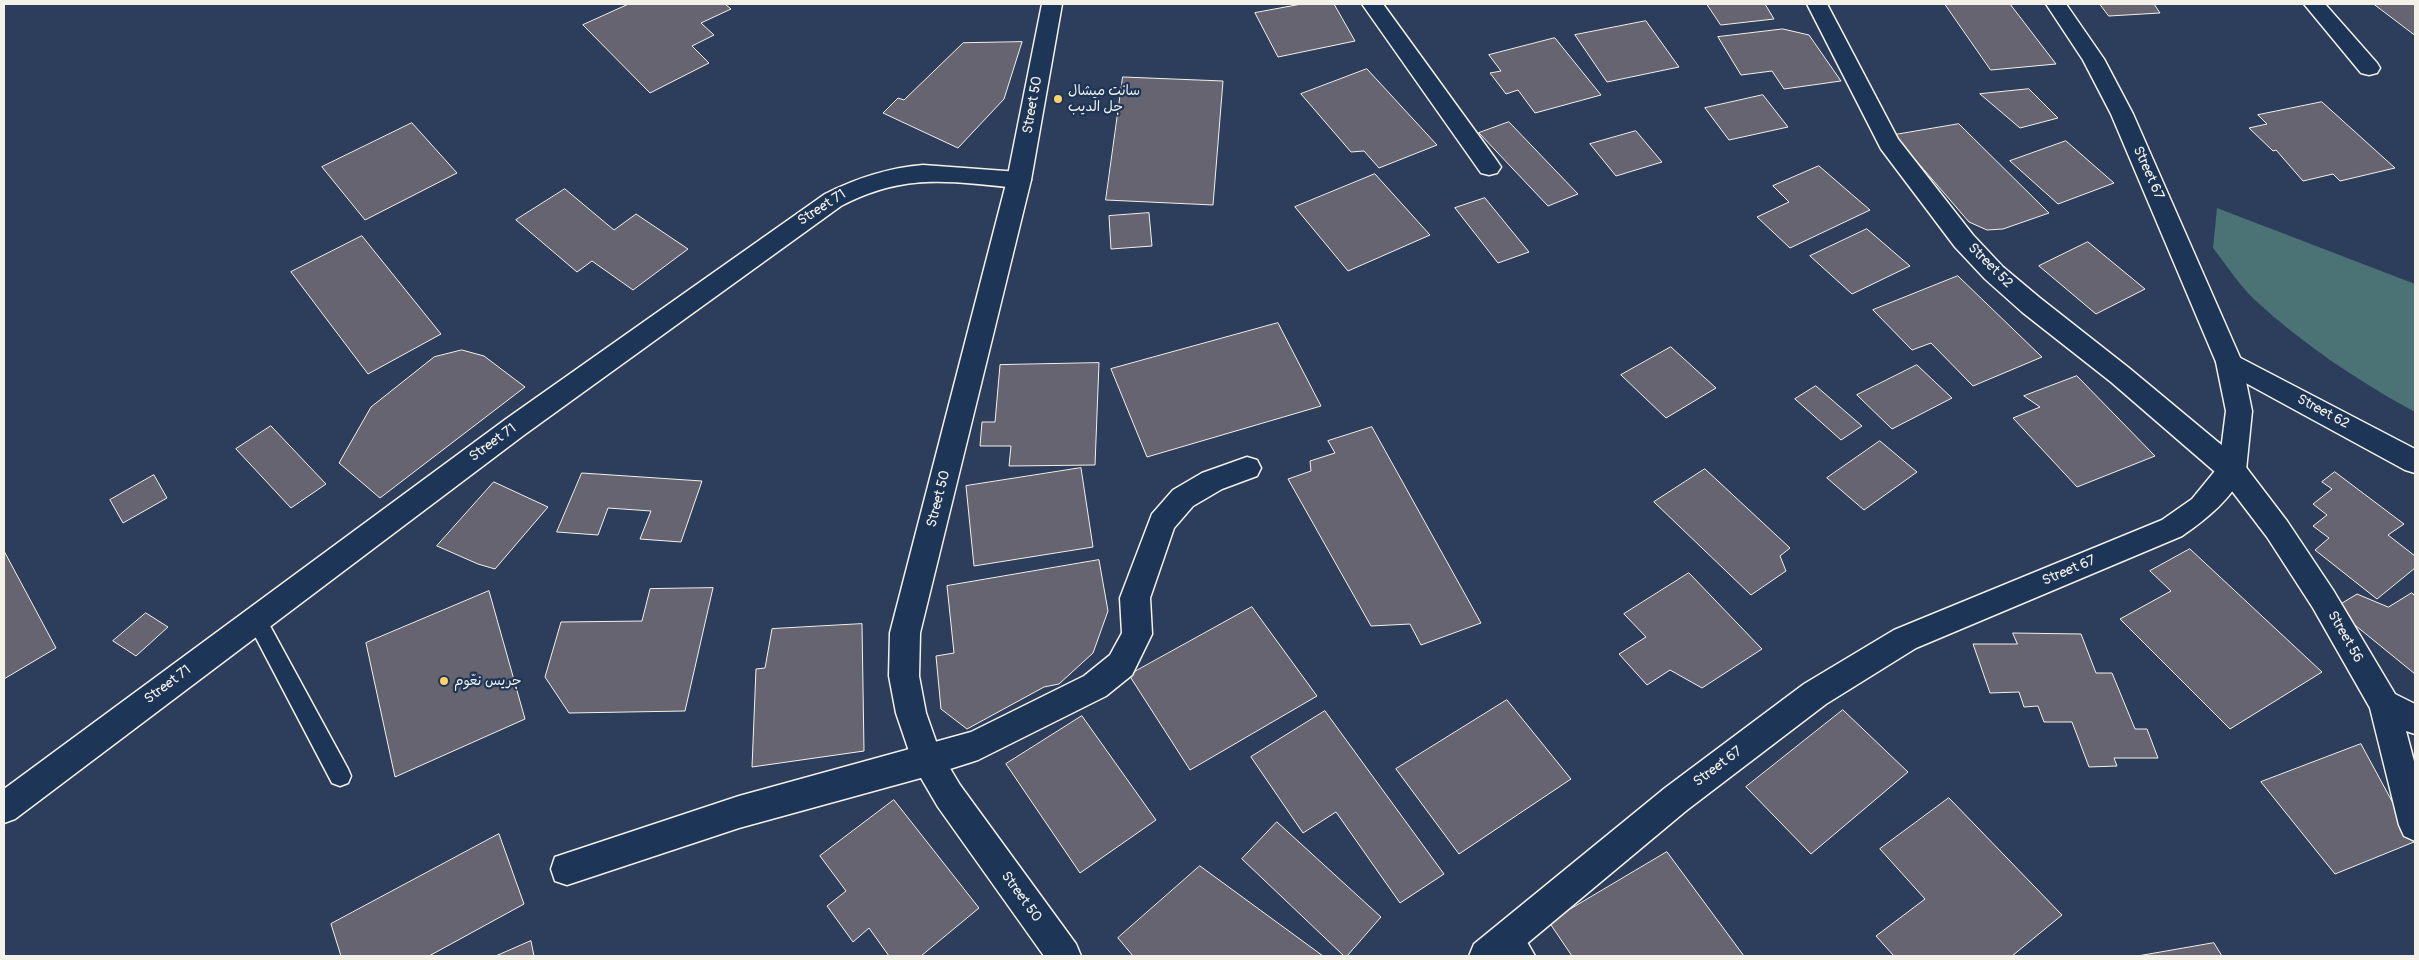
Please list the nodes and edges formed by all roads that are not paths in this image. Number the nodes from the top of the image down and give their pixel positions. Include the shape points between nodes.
1 (1052, 4) edge
2 (1372, 4) edge
3 (1817, 4) edge
4 (2056, 4) edge
5 (2314, 4) edge
6 (2369, 68) dead end
7 (1489, 167) dead end
8 (1019, 180) junction
9 (2229, 362) junction
10 (2415, 462) edge
11 (1247, 468) dead end
12 (2232, 470) junction
13 (256, 619) junction
14 (2384, 704) junction
15 (2415, 720) edge
16 (928, 761) junction
17 (340, 776) dead end
18 (4, 808) edge
19 (2415, 825) edge
20 (567, 869) dead end
21 (1517, 946) edge
22 (1064, 956) edge
23 (1486, 956) edge

1 - 8 street, Street 50
2 - 7 street
3 - 12 street, Street 52 via 1889,143 1964,241 2031,305
4 - 9 street, Street 67 via 2093,59 2122,114
5 - 6 street
8 - 13 street, Street 71 via 906,174 868,182 851,190 802,220
8 - 16 street, Street 50 via 905,633 904,676 911,712
9 - 10 street, Street 62
9 - 12 street, Street 67 via 2239,411
11 - 16 street via 1212,481 1183,498 1162,522 1135,598 1137,634 1121,665 1095,686 978,745
12 - 14 street, Street 56 via 2277,529 2323,599
12 - 21 street, Street 67 via 2202,507 2172,528 1905,639 1815,694 1676,799
13 - 17 lane
13 - 18 street, Street 71
14 - 15 street
14 - 19 street, Street 56
16 - 20 street via 739,812
16 - 22 street, Street 50 via 949,796
21 - 23 street, Street 67

